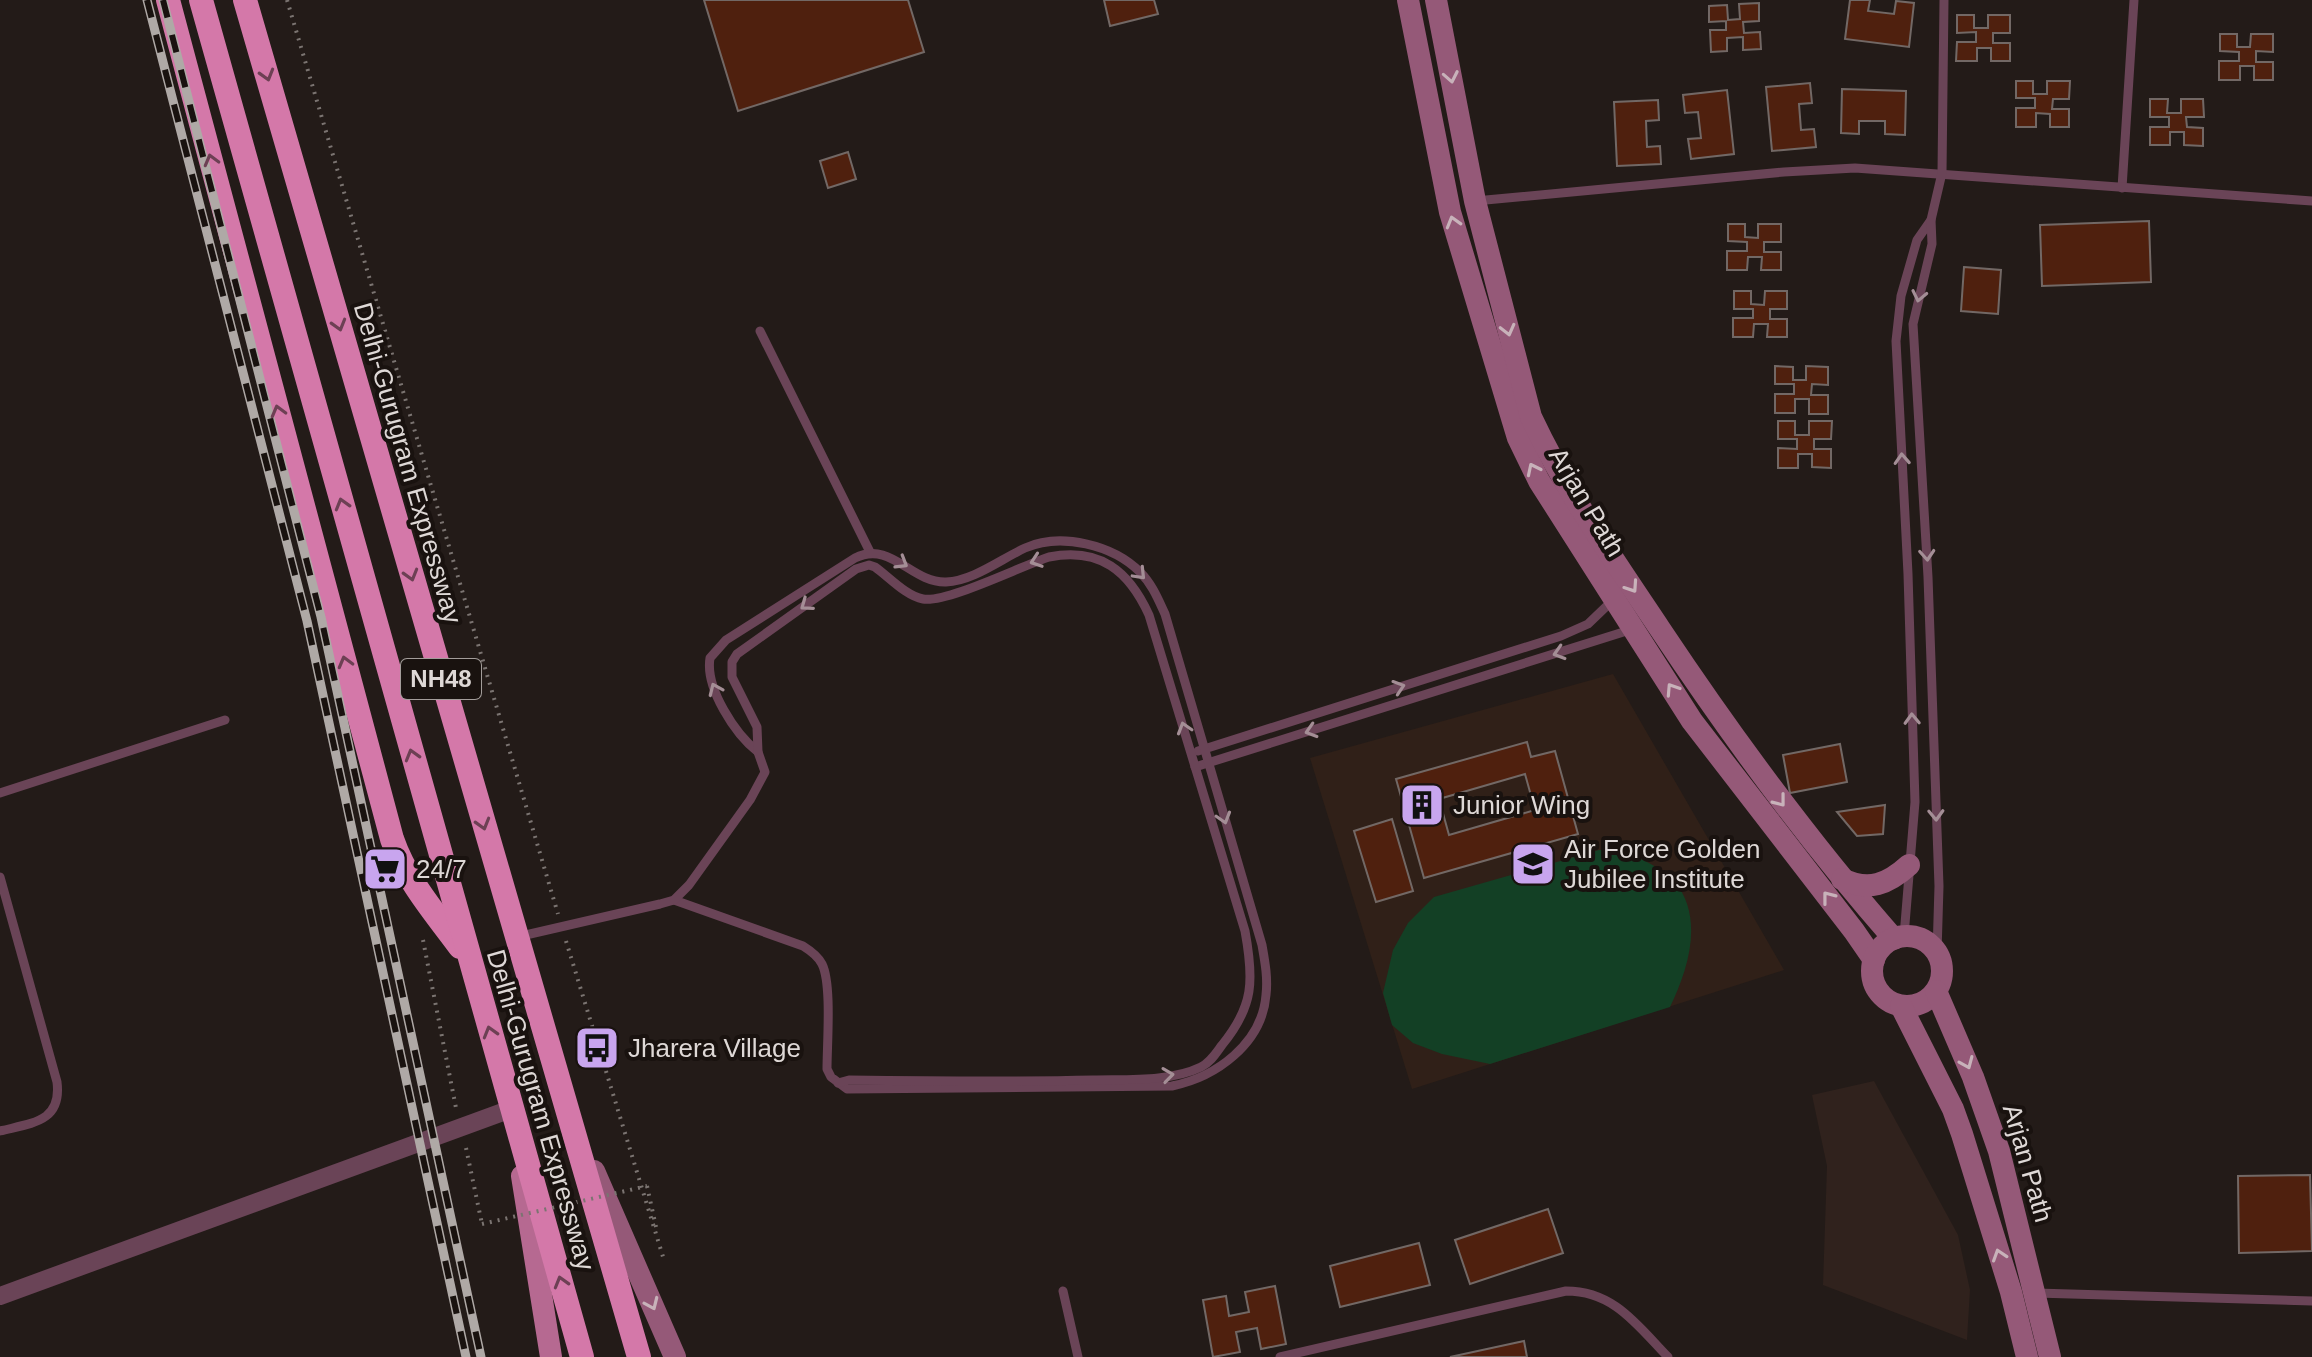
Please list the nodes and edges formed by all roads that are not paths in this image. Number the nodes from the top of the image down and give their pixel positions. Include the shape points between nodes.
1 (168, 0) edge
2 (201, 0) edge
3 (245, 0) edge
4 (1408, 0) edge
5 (1436, 0) edge
6 (1944, 0) edge
7 (2134, 0) edge
8 (1942, 173) junction
9 (2122, 188) junction
10 (1475, 201) junction
11 (2312, 201) edge
12 (1931, 220) junction
13 (760, 331) dead end
14 (870, 552) junction
15 (1614, 600) junction
16 (1633, 629) junction
17 (225, 720) dead end
18 (1204, 749) junction
19 (758, 752) junction
20 (1191, 753) junction
21 (1208, 763) junction
22 (1195, 767) junction
23 (0, 793) edge
24 (1909, 865) junction
25 (0, 877) edge
26 (1841, 879) junction
27 (674, 900) junction
28 (516, 937) junction
29 (1899, 938) junction
30 (1937, 953) junction
31 (1874, 960) junction
32 (470, 962) junction
33 (1936, 991) junction
34 (1901, 1006) junction
35 (838, 1083) junction
36 (564, 1104) junction
37 (511, 1109) junction
38 (0, 1131) edge
39 (1063, 1291) dead end
40 (2011, 1292) junction
41 (3, 1293) edge
42 (2034, 1293) junction
43 (2312, 1301) edge
44 (551, 1357) edge
45 (582, 1357) edge
46 (639, 1357) edge
47 (675, 1357) edge
48 (1078, 1357) edge
49 (1280, 1357) edge
50 (1668, 1357) edge
51 (2027, 1357) edge
52 (2050, 1357) edge

32 -> 1 highway via 411,880 392,839
32 -> 2 highway, Delhi-Gurugram Expressway / NH48
3 -> 28 highway, Delhi-Gurugram Expressway / NH48
15 -> 4 main road, Arjan Path via 1518,438 1450,212
5 -> 10 main road, Arjan Path
6 - 8 lane
7 - 9 lane
8 - 9 lane
8 - 10 lane via 1855,168
8 - 12 lane
9 - 11 lane
10 -> 26 main road, Arjan Path via 1531,417 1545,447 1593,530 1714,709
24 -> 12 lane via 1915,802 1896,329 1917,240
12 -> 30 lane via 1933,236 1913,324 1913,351 1928,577
13 - 14 lane
14 -> 18 lane via 887,554 926,577 947,582 1043,542 1092,545 1128,561 1149,583 1165,614
19 -> 14 lane via 741,738 728,715 710,679 710,658 726,640
15 - 16 main road, Arjan Path
18 -> 15 lane via 1561,636 1588,624
16 -> 21 lane
31 -> 16 main road, Arjan Path via 1692,721
17 - 23 lane
18 - 20 lane
18 - 21 lane
20 -> 19 lane via 1149,615 1133,583 1099,560 1062,554 932,599 917,597 875,567 856,569 732,662 732,677 757,727
19 - 27 lane via 763,779
20 - 22 lane
21 - 22 lane
21 -> 35 lane via 1267,977 1261,1017 1230,1060 1192,1082 1154,1089 852,1089
35 -> 22 lane via 1116,1080 1204,1066 1240,1023 1252,968
24 - 26 main road via 1875,886
24 - 29 lane
25 - 38 lane via 59,1099 46,1117
26 - 29 main road, Arjan Path
27 - 28 lane
27 - 35 lane via 816,955 826,981 827,1069
28 - 36 highway, Delhi-Gurugram Expressway / NH48
29 - 30 main road via 1923,940
29 - 31 main road via 1878,951
30 - 33 main road via 1942,972
31 - 34 main road via 1877,989
37 -> 32 highway, Delhi-Gurugram Expressway / NH48
33 - 34 main road via 1920,1003
33 -> 42 main road, Arjan Path via 1999,1151
40 -> 34 main road, Arjan Path via 1953,1109
36 - 46 highway, Delhi-Gurugram Expressway / NH48
36 -> 47 main road
37 - 41 street
37 - 44 main road
45 -> 37 highway, Delhi-Gurugram Expressway / NH48
39 - 48 lane
40 - 42 lane
40 - 51 main road, Arjan Path
42 - 43 lane
42 - 52 main road, Arjan Path
49 - 50 lane via 1566,1291 1585,1291 1611,1303

